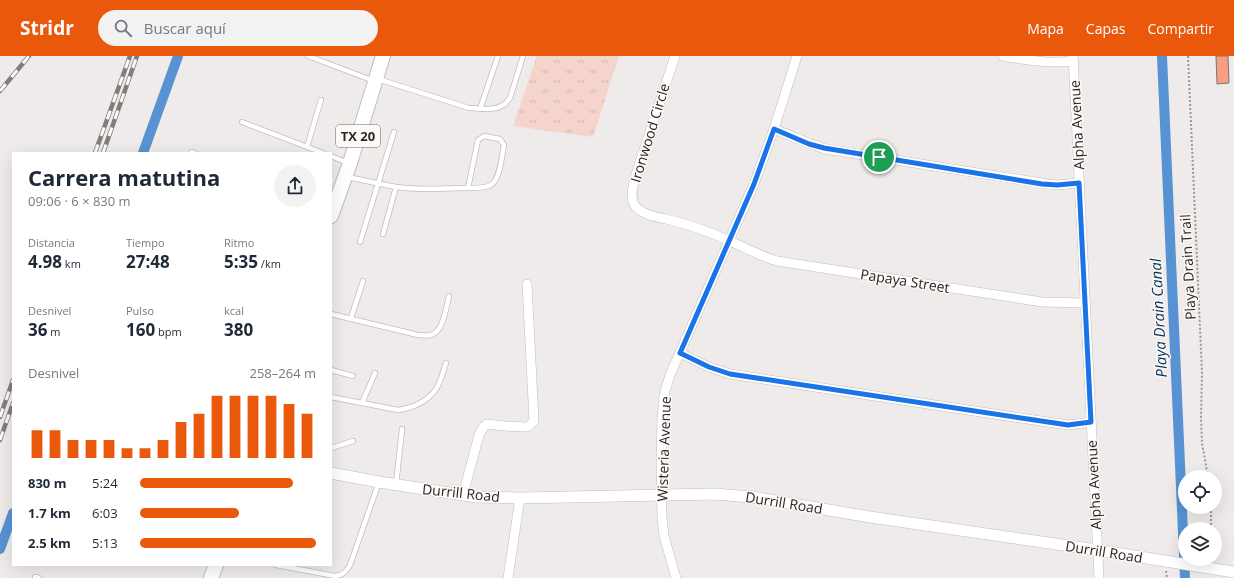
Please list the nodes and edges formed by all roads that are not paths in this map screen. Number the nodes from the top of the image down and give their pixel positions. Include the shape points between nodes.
1 (308, 56) edge
2 (383, 56) edge
3 (498, 56) edge
4 (523, 56) edge
5 (675, 56) edge
6 (797, 56) edge
7 (1003, 56) edge
8 (1073, 59) edge
9 (376, 80) junction
10 (321, 100) dead end
11 (480, 109) junction
12 (242, 122) dead end
13 (774, 129) junction
14 (394, 132) dead end
15 (307, 146) junction
16 (321, 152) edge
17 (332, 157) edge
18 (347, 170) junction
19 (378, 183) junction
20 (1079, 183) junction
21 (396, 187) junction
22 (468, 188) junction
23 (333, 201) edge
24 (383, 234) dead end
25 (729, 240) junction
26 (360, 242) dead end
27 (363, 281) dead end
28 (527, 284) dead end
29 (449, 296) dead end
30 (1085, 302) junction
31 (332, 314) edge
32 (351, 318) junction
33 (680, 353) junction
34 (446, 363) dead end
35 (332, 370) edge
36 (375, 373) dead end
37 (354, 376) dead end
38 (332, 397) edge
39 (362, 403) junction
40 (1091, 422) junction
41 (402, 429) dead end
42 (353, 441) dead end
43 (332, 448) edge
44 (332, 473) edge
45 (379, 482) junction
46 (396, 484) junction
47 (463, 495) junction
48 (662, 495) junction
49 (520, 498) junction
50 (1097, 550) junction
51 (216, 566) edge
52 (281, 566) edge
53 (1234, 572) edge
54 (211, 578) edge
55 (508, 578) edge
56 (676, 578) edge
57 (1099, 578) edge

1 - 9 lane
2 - 9 main road, TX 20
3 - 11 lane
4 - 11 lane via 510,98 497,108
5 - 25 street, Ironwood Circle via 637,171 632,199 636,207 648,214
6 - 13 street, Wisteria Avenue
7 - 8 street via 1062,63
8 - 20 street, Alpha Avenue
9 - 11 lane
9 - 18 main road, TX 20
10 - 15 lane
12 - 15 lane
13 - 20 street via 824,148 1042,184
13 - 25 street, Wisteria Avenue via 754,184
14 - 19 lane
15 - 16 lane
17 - 18 lane
18 - 19 lane
18 - 23 main road, TX 20
19 - 21 lane
19 - 26 lane
20 - 30 street, Alpha Avenue
21 - 22 lane
21 - 24 lane
22 - 22 lane via 491,185 497,178 504,145 500,139 484,136 478,140
25 - 30 street, Papaya Street via 749,251 777,261 1042,302
25 - 33 street, Wisteria Avenue
27 - 32 lane
28 - 47 street via 534,421 526,427 487,424 484,426 479,435
29 - 32 lane via 442,325 430,335 418,335
30 - 40 street, Alpha Avenue
31 - 32 lane
33 - 40 street via 730,374 1068,425
33 - 48 street, Wisteria Avenue via 664,395
34 - 39 lane via 437,389 415,406 398,410
35 - 37 lane
36 - 39 lane
38 - 39 lane
40 - 50 street, Alpha Avenue
41 - 46 lane
42 - 43 lane
44 - 45 street, Durrill Road
45 - 46 street, Durrill Road
45 - 52 lane via 346,572 336,576
46 - 47 street, Durrill Road
47 - 49 street, Durrill Road
48 - 49 street, Durrill Road
48 - 50 street, Durrill Road via 714,494 752,497
48 - 56 street, Wisteria Avenue via 664,536
49 - 55 street
50 - 53 street, Durrill Road
50 - 57 street, Alpha Avenue
51 - 54 main road

